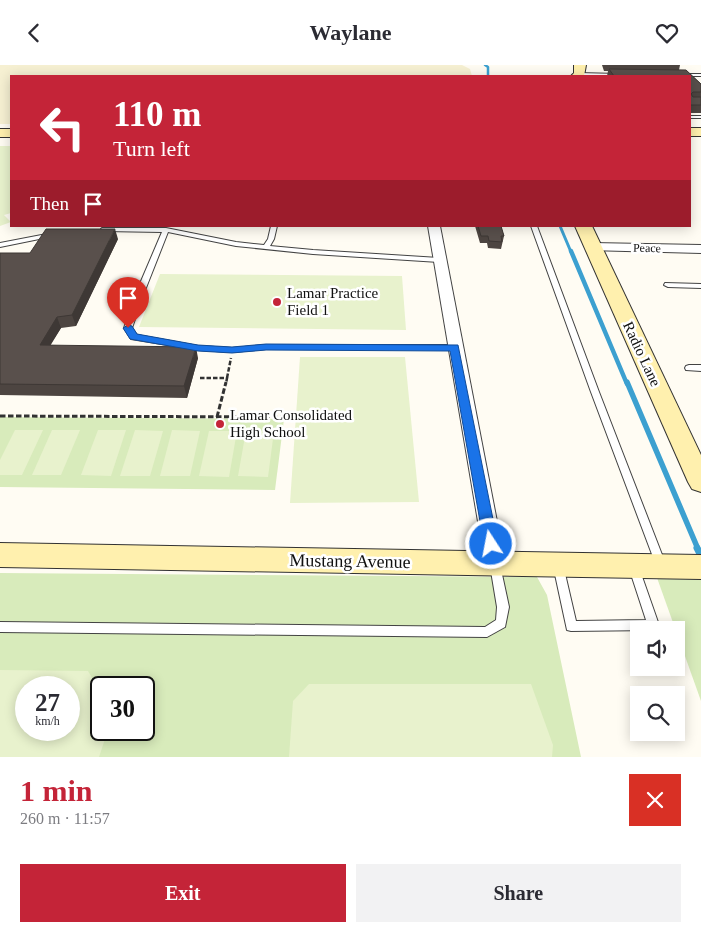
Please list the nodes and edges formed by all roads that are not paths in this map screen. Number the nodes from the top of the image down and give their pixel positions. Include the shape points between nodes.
1 (579, 73) edge
2 (622, 75) edge
3 (671, 75) edge
4 (701, 75) edge
5 (274, 227) edge
6 (434, 227) edge
7 (534, 227) edge
8 (583, 227) edge
9 (116, 228) edge
10 (98, 229) edge
11 (166, 230) junction
12 (61, 233) edge
13 (0, 245) edge
14 (266, 247) junction
15 (592, 247) junction
16 (701, 249) edge
17 (440, 261) junction
18 (668, 285) dead end
19 (701, 286) edge
20 (455, 347) junction
21 (689, 368) dead end
22 (701, 368) edge
23 (701, 482) edge
24 (0, 555) edge
25 (495, 563) junction
26 (558, 564) junction
27 (633, 566) junction
28 (662, 566) junction
29 (701, 567) edge
30 (0, 627) edge

1 - 2 lane
3 - 4 lane
5 - 14 lane
6 - 17 street
7 - 28 lane
8 - 15 street, Radio Lane
9 - 10 lane
9 - 11 lane
11 - 14 lane
11 - 20 lane via 128,328 134,337 232,350 266,347
12 - 13 lane
14 - 17 lane
15 - 16 street, Peace
15 - 23 street, Radio Lane
17 - 20 street
18 - 19 lane
20 - 25 street
21 - 22 lane
24 - 25 street, Mustang Avenue
25 - 26 street, Mustang Avenue
25 - 30 lane via 503,607 501,623 487,632
26 - 27 street, Mustang Avenue
26 - 27 lane via 571,625 653,625
27 - 28 street, Mustang Avenue
28 - 29 street, Mustang Avenue

